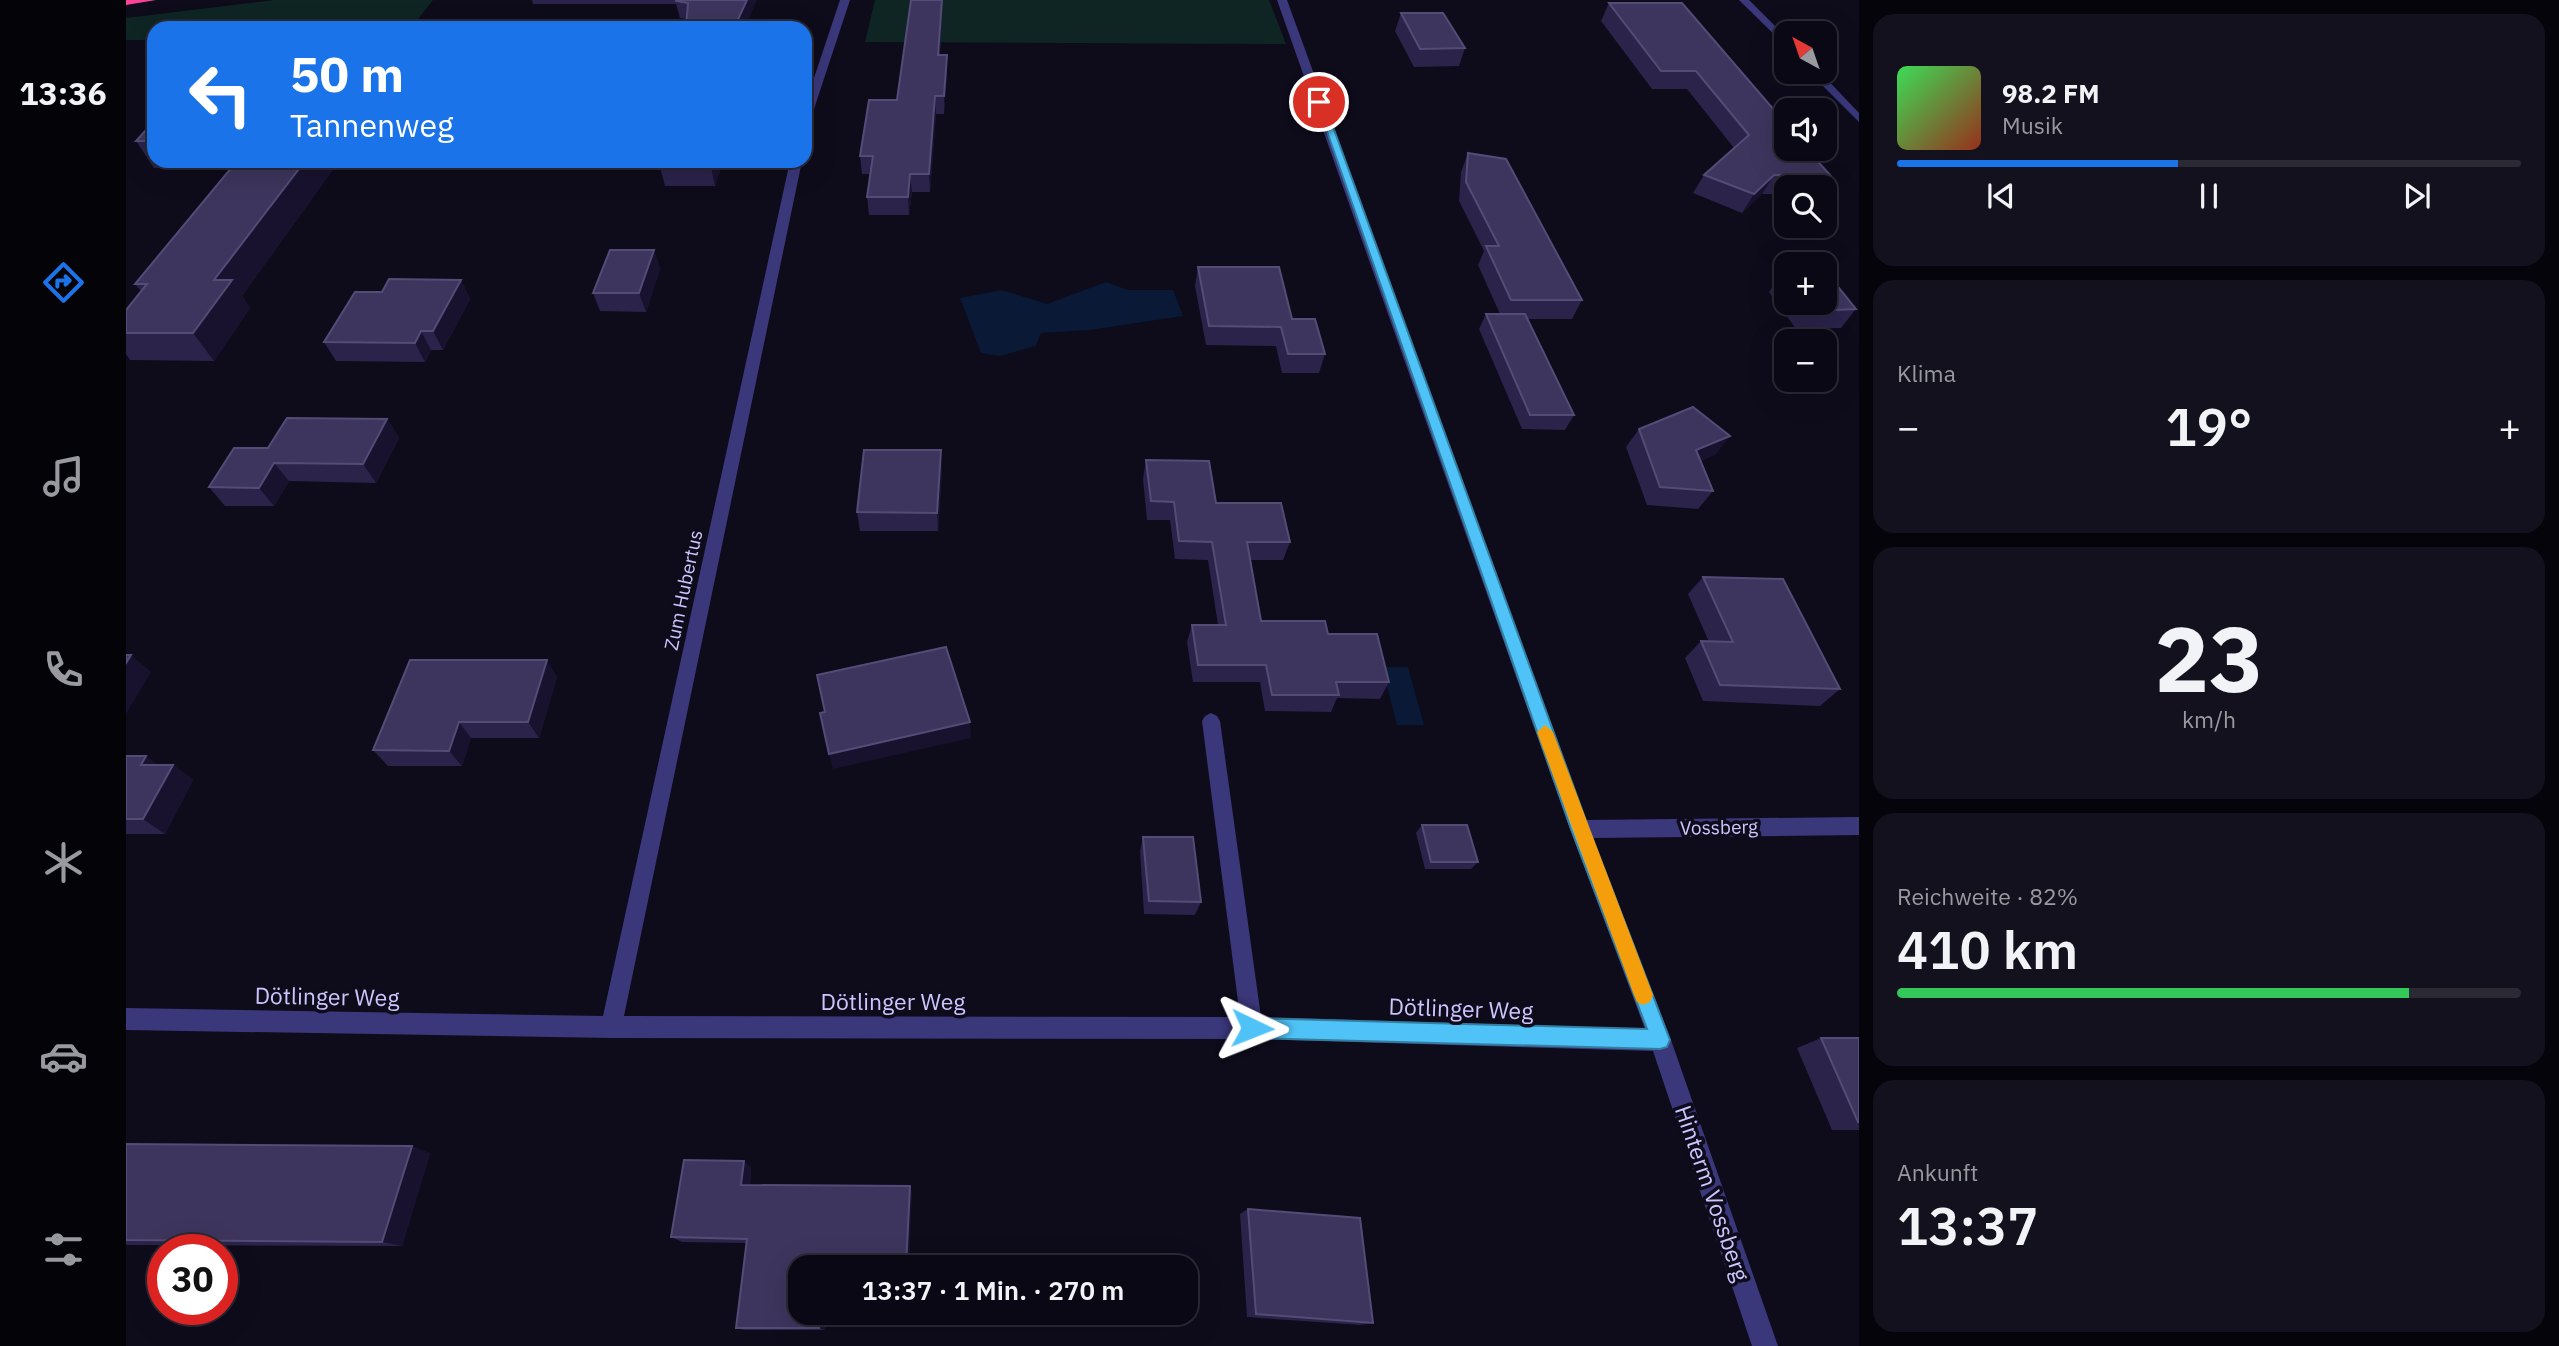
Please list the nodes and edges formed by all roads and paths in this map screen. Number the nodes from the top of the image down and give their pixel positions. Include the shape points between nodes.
1 (150, 0) edge
2 (845, 0) edge
3 (1282, 0) edge
4 (1744, 0) edge
5 (126, 2) edge
6 (1774, 31) edge
7 (1826, 84) edge
8 (812, 100) edge
9 (1858, 117) edge
10 (795, 168) edge
11 (1211, 721) dead end
12 (1859, 826) edge
13 (1580, 829) junction
14 (126, 1019) edge
15 (611, 1027) junction
16 (1252, 1028) junction
17 (1660, 1040) junction
18 (1765, 1346) edge

1 - 5 highway
2 - 8 street
3 - 13 street, Hinterm Vossberg
4 - 6 street
7 - 9 street
10 - 15 street, Zum Hubertus
11 - 16 street
12 - 13 street, Vossberg
13 - 17 street, Hinterm Vossberg
14 - 15 street, Dötlinger Weg
15 - 16 street, Dötlinger Weg
16 - 17 street, Dötlinger Weg
17 - 18 street, Hinterm Vossberg

